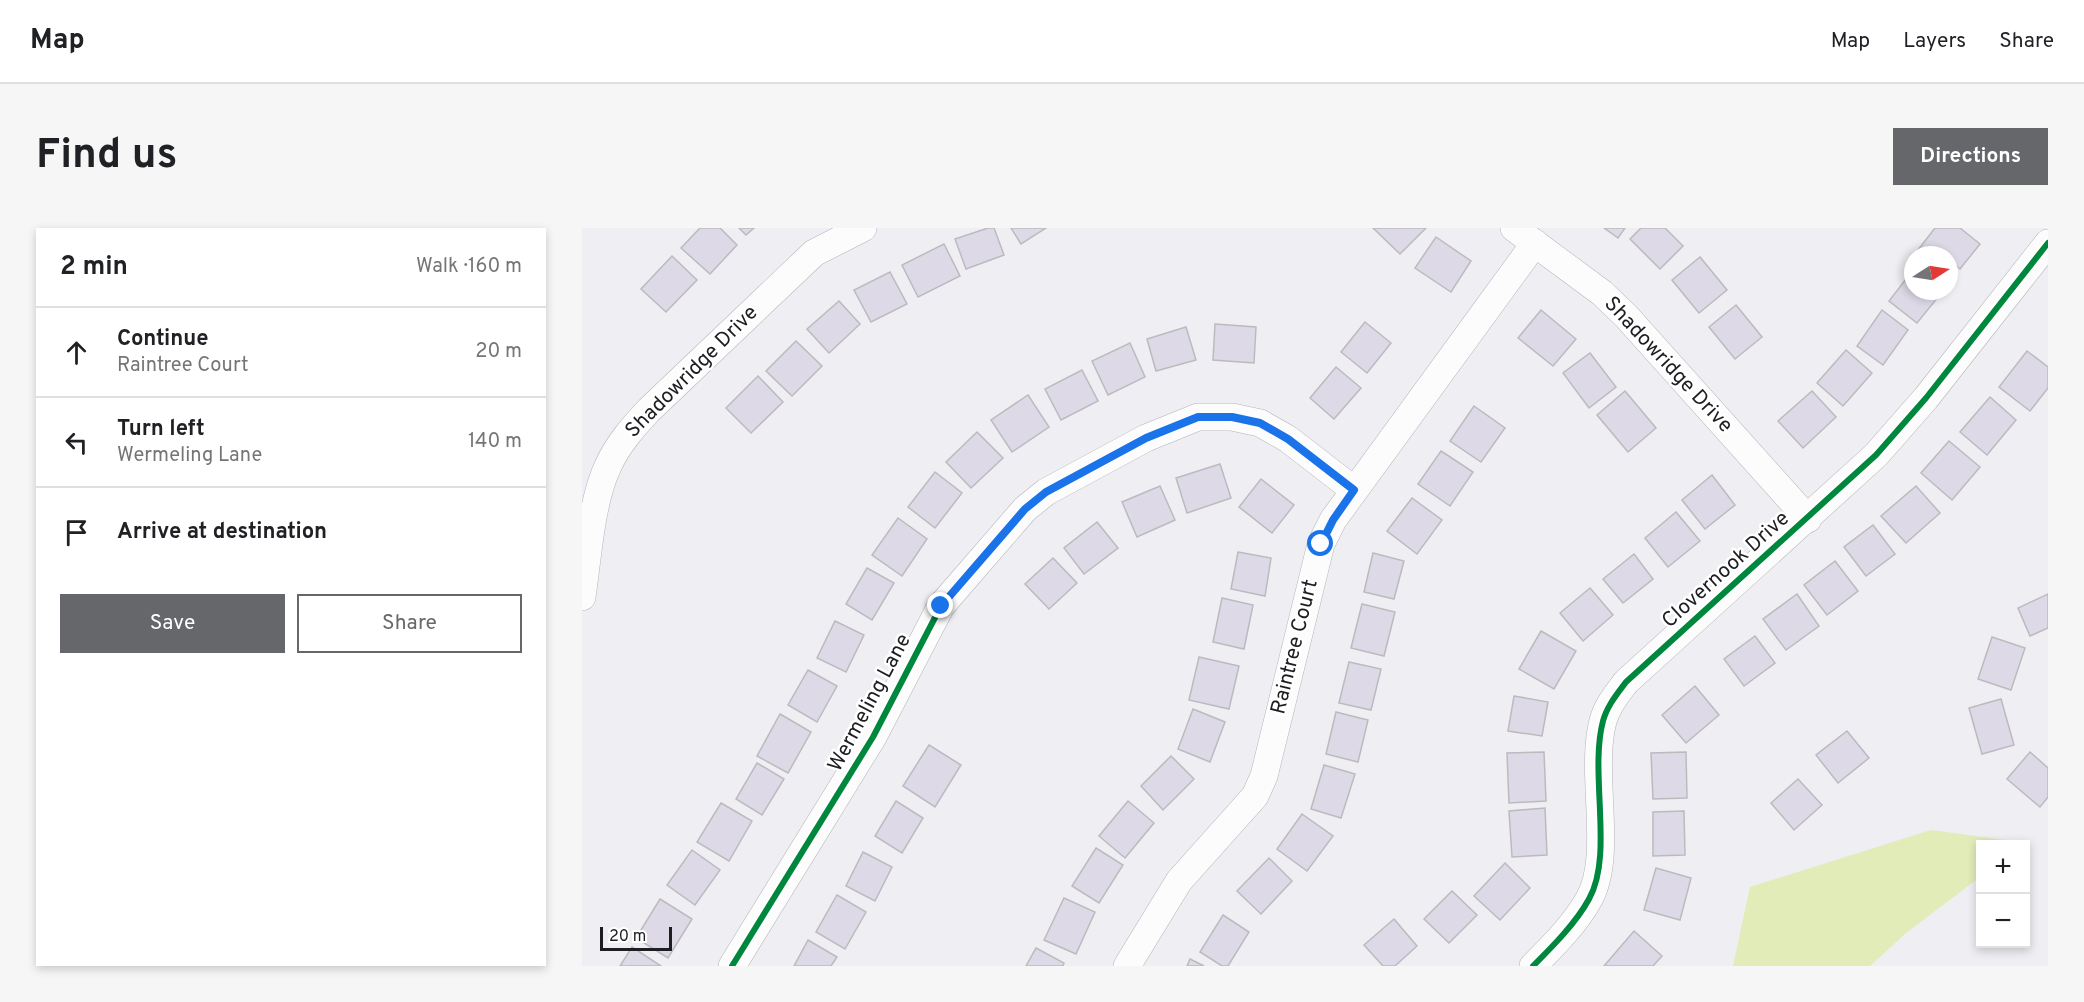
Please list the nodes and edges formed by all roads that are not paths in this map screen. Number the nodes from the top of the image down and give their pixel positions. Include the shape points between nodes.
1 (863, 228) edge
2 (2035, 228) edge
3 (1525, 236) edge
4 (2048, 238) edge
5 (2048, 243) edge
6 (1354, 490) junction
7 (1808, 519) junction
8 (582, 597) edge
9 (732, 966) edge
10 (1127, 966) edge
11 (1533, 966) edge

1 - 8 street, Shadowridge Drive via 814,254 625,436 600,488
2 - 4 street
3 - 6 street, Raintree Court
3 - 7 street, Shadowridge Drive via 1602,293 1626,316
5 - 7 street, Clovernook Drive via 1926,398 1876,455
6 - 9 street, Wermeling Lane via 1288,439 1260,423 1232,417 1198,417 1146,438 1046,492 1025,509 941,606 867,747
6 - 10 street, Raintree Court via 1321,544 1264,776 1255,796 1179,881
7 - 11 street, Clovernook Drive via 1626,682 1609,705 1602,722 1598,772 1600,851 1590,898

